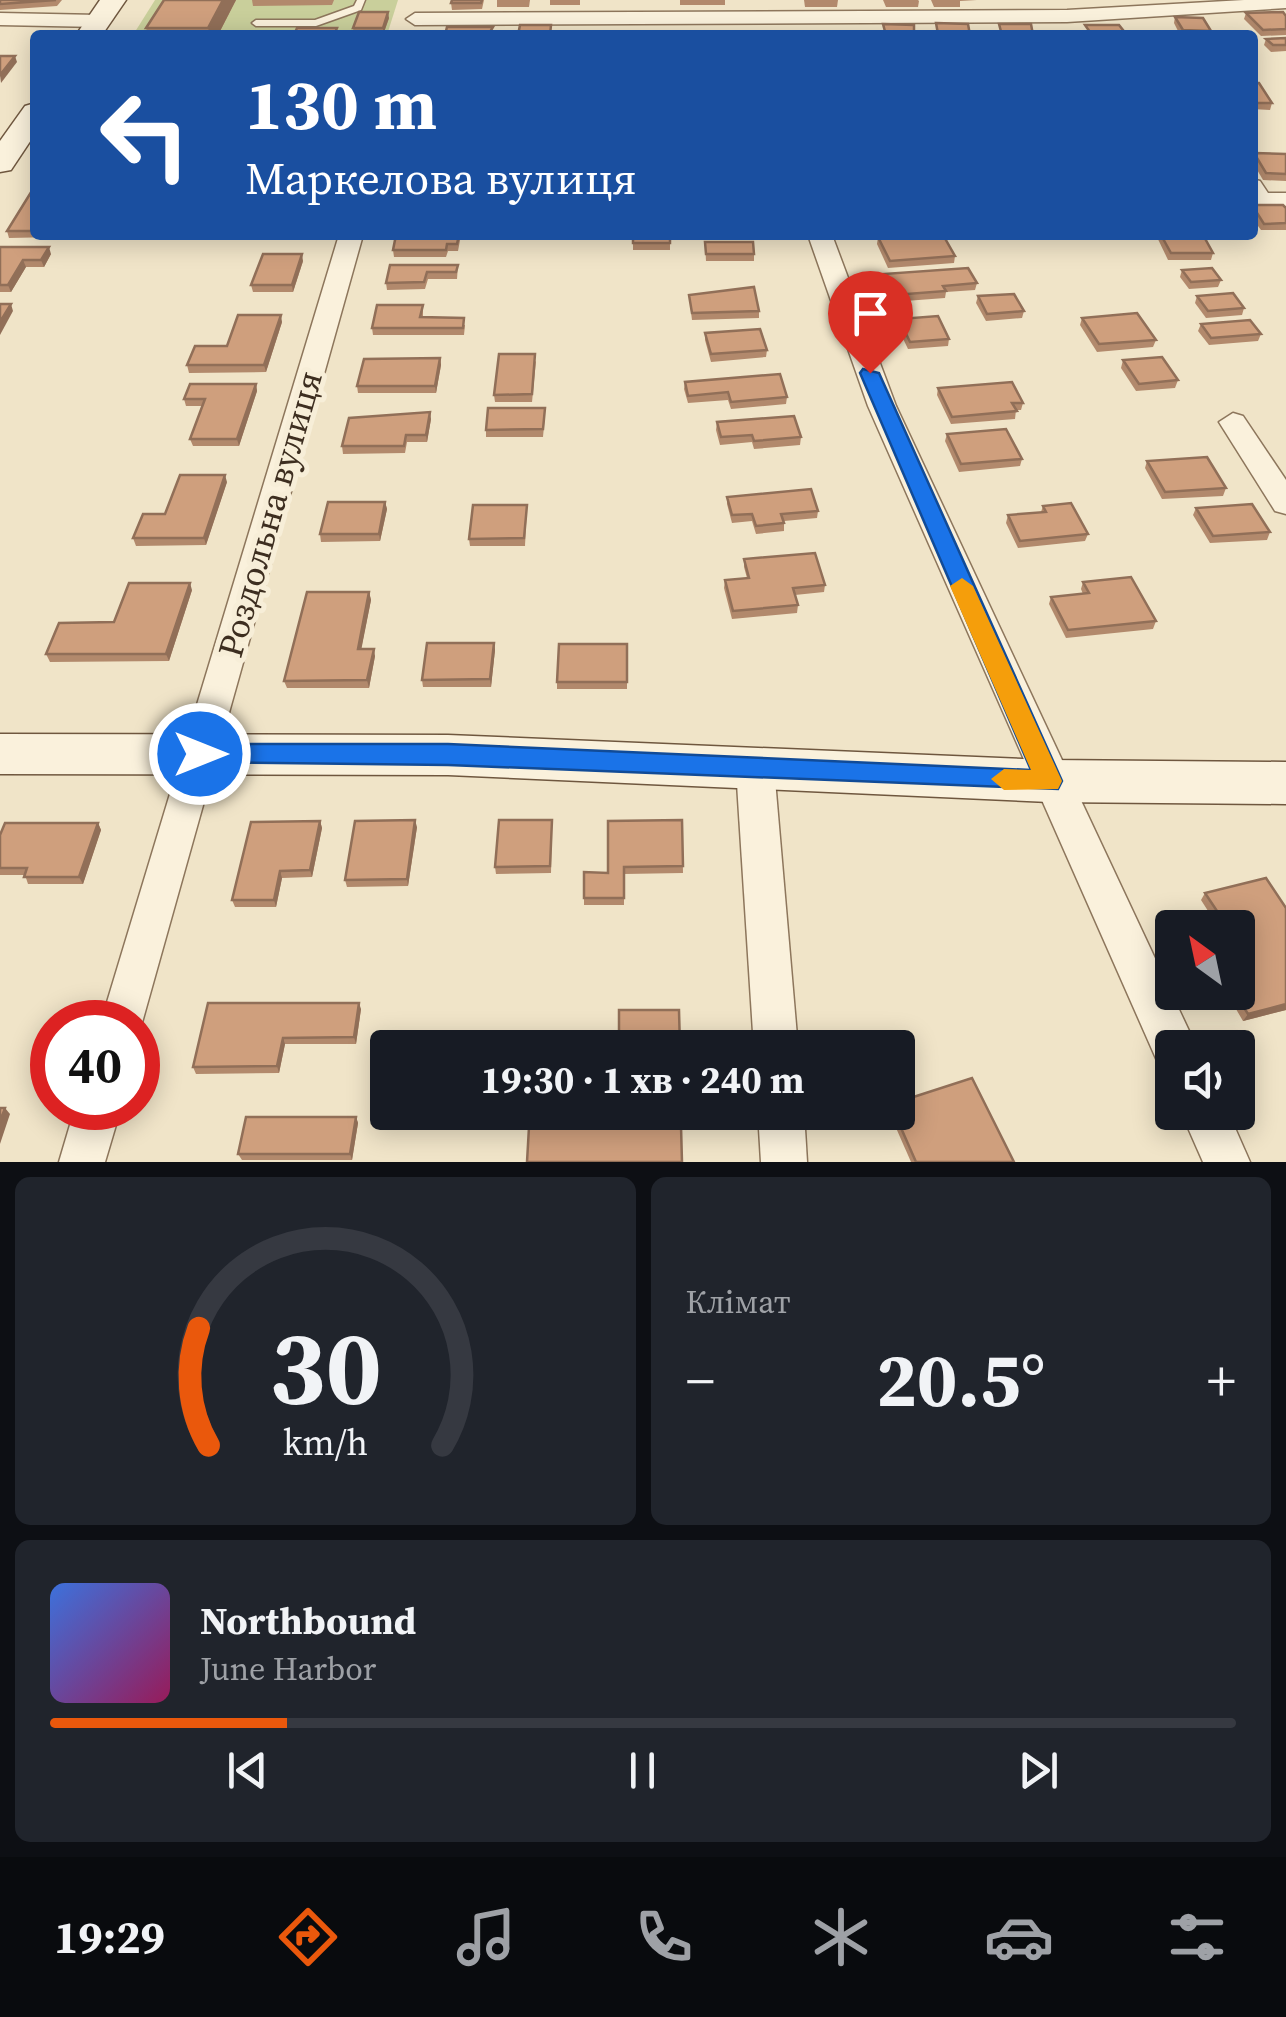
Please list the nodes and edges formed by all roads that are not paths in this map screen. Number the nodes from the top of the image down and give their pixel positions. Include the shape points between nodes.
1 (361, 0) edge
2 (1286, 3) edge
3 (1064, 8) edge
4 (1160, 13) junction
5 (768, 17) edge
6 (416, 18) edge
7 (100, 19) edge
8 (0, 20) edge
9 (256, 23) dead end
10 (1169, 30) edge
11 (30, 119) edge
12 (0, 162) edge
13 (1258, 196) edge
14 (1286, 200) edge
15 (351, 240) edge
16 (822, 240) edge
17 (1233, 422) dead end
18 (1281, 488) edge
19 (0, 754) edge
20 (200, 754) junction
21 (755, 768) junction
22 (1049, 781) junction
23 (1286, 783) edge
24 (128, 1000) edge
25 (775, 1030) edge
26 (1166, 1030) edge
27 (91, 1130) edge
28 (782, 1130) edge
29 (1212, 1130) edge
30 (82, 1162) edge
31 (784, 1162) edge
32 (1227, 1162) edge

1 - 9 lane via 358,8 316,23
2 - 4 street
3 - 4 street
3 - 5 street
4 - 10 street
5 - 6 street
7 - 8 street
11 - 12 street
13 - 14 street
15 - 20 street, Роздольна вулиця
16 - 22 street via 882,406
17 - 18 street
19 - 20 street
20 - 21 street via 448,755
20 - 24 street, Роздольна вулиця
21 - 22 street
21 - 25 street
22 - 23 street
22 - 26 street
27 - 30 street
28 - 31 street
29 - 32 street

